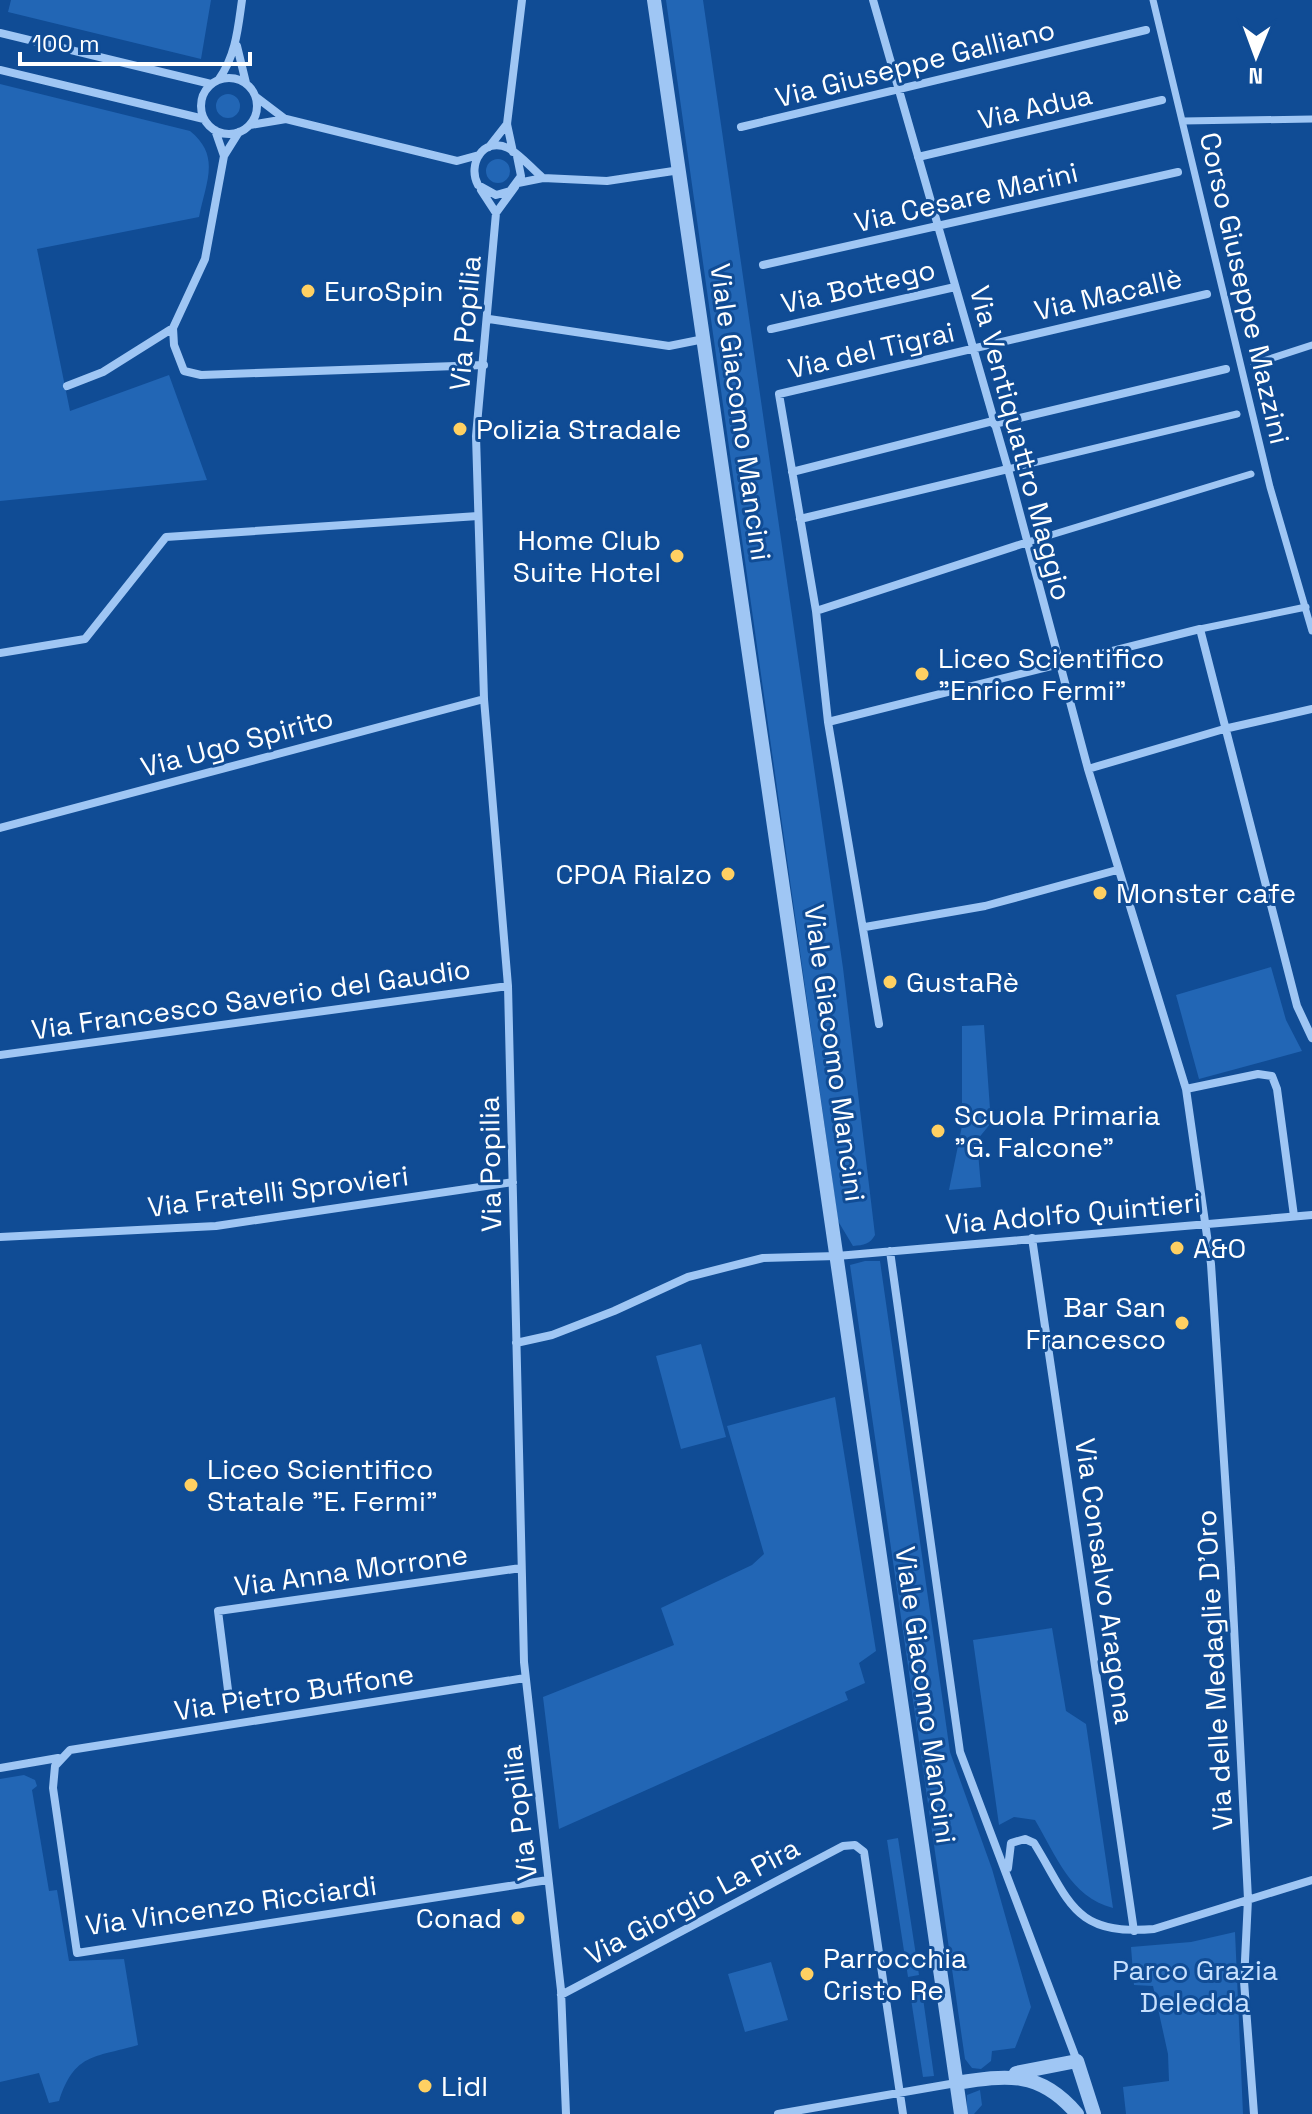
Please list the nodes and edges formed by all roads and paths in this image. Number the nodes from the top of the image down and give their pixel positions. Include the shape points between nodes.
1 (242, 0) edge
2 (522, 0) edge
3 (654, 0) edge
4 (873, 0) edge
5 (1153, 0) edge
6 (1146, 30) dead end
7 (0, 33) edge
8 (236, 41) junction
9 (0, 70) edge
10 (215, 81) junction
11 (247, 84) junction
12 (898, 89) junction
13 (256, 97) junction
14 (1162, 100) dead end
15 (204, 119) junction
16 (286, 119) junction
17 (1312, 119) edge
18 (1183, 121) junction
19 (507, 124) junction
20 (250, 125) junction
21 (741, 127) dead end
22 (215, 130) junction
23 (239, 132) junction
24 (489, 147) junction
25 (515, 154) junction
26 (479, 155) junction
27 (224, 156) junction
28 (918, 157) junction
29 (457, 161) junction
30 (680, 170) junction
31 (1178, 172) dead end
32 (543, 178) junction
33 (476, 182) junction
34 (517, 185) junction
35 (496, 213) junction
36 (937, 225) junction
37 (763, 265) dead end
38 (955, 287) junction
39 (1207, 294) dead end
40 (489, 319) junction
41 (173, 328) junction
42 (771, 329) dead end
43 (704, 339) junction
44 (1312, 345) edge
45 (973, 349) junction
46 (1254, 364) dead end
47 (484, 365) junction
48 (1226, 369) dead end
49 (67, 386) dead end
50 (779, 394) joint
51 (1237, 414) dead end
52 (994, 423) junction
53 (1008, 469) junction
54 (792, 472) junction
55 (1251, 474) dead end
56 (478, 516) junction
57 (800, 519) junction
58 (1028, 542) junction
59 (1306, 607) junction
60 (816, 611) junction
61 (1200, 629) junction
62 (1312, 631) edge
63 (0, 653) edge
64 (1059, 667) junction
65 (484, 699) junction
66 (1312, 709) edge
67 (828, 722) junction
68 (1224, 729) junction
69 (1088, 769) junction
70 (0, 828) edge
71 (1117, 870) junction
72 (865, 927) junction
73 (508, 986) junction
74 (879, 1024) dead end
75 (1312, 1038) edge
76 (0, 1055) edge
77 (1186, 1089) junction
78 (513, 1182) junction
79 (1312, 1215) edge
80 (1294, 1216) junction
81 (1207, 1223) junction
82 (0, 1237) edge
83 (1032, 1238) junction
84 (890, 1251) junction
85 (837, 1256) junction
86 (516, 1343) junction
87 (521, 1568) junction
88 (525, 1678) junction
89 (228, 1690) dead end
90 (58, 1758) junction
91 (0, 1768) edge
92 (1008, 1873) junction
93 (548, 1880) junction
94 (1312, 1880) edge
95 (1248, 1899) junction
96 (1134, 1931) junction
97 (561, 1995) junction
98 (1077, 2061) junction
99 (1008, 2075) junction
100 (956, 2083) junction
101 (900, 2093) junction
102 (566, 2114) edge
103 (778, 2114) edge
104 (903, 2114) edge
105 (961, 2114) edge
106 (1077, 2114) edge
107 (1094, 2114) edge
108 (1254, 2114) edge

1 - 8 street
2 - 19 street
3 - 30 street, Viale Giacomo Mancini
4 - 12 street, Via Ventiquattro Maggio
5 - 18 street, Corso Giuseppe Mazzini
6 - 12 street, Via Giuseppe Galliano
7 - 10 street
8 - 10 street via 229,66
8 - 11 street
9 - 15 street
10 - 11 street via 239,79
10 - 15 street via 200,104
11 - 13 street
12 - 21 street, Via Giuseppe Galliano
12 - 28 street, Via Ventiquattro Maggio
13 - 16 street
13 - 20 street
14 - 28 street, Via Adua
15 - 22 street
16 - 20 street
16 - 29 street
17 - 18 street
18 - 59 street, Corso Giuseppe Mazzini via 1270,487
19 - 24 street
19 - 25 street
20 - 23 street
22 - 23 street
22 - 27 street
23 - 27 street
24 - 25 street via 502,146
24 - 26 street
25 - 32 street
25 - 34 street via 522,169
26 - 29 street
26 - 33 street via 473,167
27 - 41 street via 205,259
28 - 36 street, Via Ventiquattro Maggio
29 - 33 street
30 - 32 street via 607,181
30 - 43 street, Viale Giacomo Mancini
31 - 36 street, Via Cesare Marini
32 - 34 street
33 - 34 street via 496,195
33 - 35 street
34 - 35 street
35 - 40 street, Via Popilia
36 - 37 street, Via Cesare Marini
36 - 38 street, Via Ventiquattro Maggio
38 - 42 street, Via Bottego
38 - 45 street, Via Ventiquattro Maggio
39 - 45 street, Via Macallè
40 - 43 street via 669,346
40 - 47 street, Via Popilia
41 - 47 street via 180,365 201,375
41 - 49 street via 103,372
43 - 85 street, Viale Giacomo Mancini
44 - 46 street
45 - 50 street, Via del Tigrai
45 - 52 street, Via Ventiquattro Maggio
47 - 56 street, Via Popilia via 476,436
48 - 52 street
50 - 54 street, Viale Giacomo Mancini
51 - 53 street
52 - 53 street, Via Ventiquattro Maggio
52 - 54 street
53 - 57 street
53 - 58 street, Via Ventiquattro Maggio
54 - 57 street, Viale Giacomo Mancini
55 - 58 street
56 - 63 street via 166,537 85,639
56 - 65 street, Via Popilia
57 - 60 street, Viale Giacomo Mancini
58 - 60 street
58 - 64 street, Via Ventiquattro Maggio
59 - 61 street
59 - 62 street, Corso Giuseppe Mazzini
60 - 67 street, Viale Giacomo Mancini
61 - 64 street
61 - 68 street
64 - 67 street
64 - 69 street, Via Ventiquattro Maggio
65 - 70 street, Via Ugo Spirito
65 - 73 street, Via Popilia
66 - 68 street
67 - 72 street, Viale Giacomo Mancini
68 - 69 street
68 - 75 street via 1297,1006
69 - 71 street, Via Ventiquattro Maggio
71 - 72 street via 985,906
71 - 77 street, Via Ventiquattro Maggio
72 - 74 street, Viale Giacomo Mancini
73 - 76 street, Via Francesco Saverio del Gaudio
73 - 78 street, Via Popilia
77 - 80 street via 1258,1074 1272,1076
77 - 81 street, Via Ventiquattro Maggio
78 - 82 street, Via Fratelli Sprovieri via 216,1226
78 - 86 street, Via Popilia
79 - 80 street, Via Adolfo Quintieri
80 - 81 street, Via Adolfo Quintieri
81 - 83 street, Via Adolfo Quintieri
81 - 95 street, Via delle Medaglie D'Oro
83 - 84 street, Via Adolfo Quintieri
83 - 96 street, Via Consalvo Aragona
84 - 85 street, Via Adolfo Quintieri
84 - 92 street via 960,1752
85 - 86 street, Via Adolfo Quintieri via 763,1258 688,1277 602,1316
85 - 100 street, Viale Giacomo Mancini
86 - 87 street, Via Popilia
87 - 88 street, Via Popilia
87 - 89 street, Via Anna Morrone via 218,1611
88 - 90 street, Via Pietro Buffone via 70,1750
88 - 93 street, Via Popilia
90 - 91 street
90 - 93 street, Via Vincenzo Ricciardi via 53,1788 77,1953
92 - 96 street via 1011,1843 1034,1843 1071,1908 1100,1926
92 - 98 street
93 - 97 street, Via Popilia
94 - 95 street
95 - 96 street
95 - 108 street, Via delle Medaglie D'Oro via 1244,1981
97 - 101 street, Via Giorgio La Pira via 843,1846 855,1845 864,1852
97 - 102 street, Via Popilia
98 - 99 street
98 - 107 street
99 - 100 street
99 - 106 street via 1033,2080
100 - 101 street
100 - 105 street, Viale Giacomo Mancini
101 - 103 street
101 - 104 street

